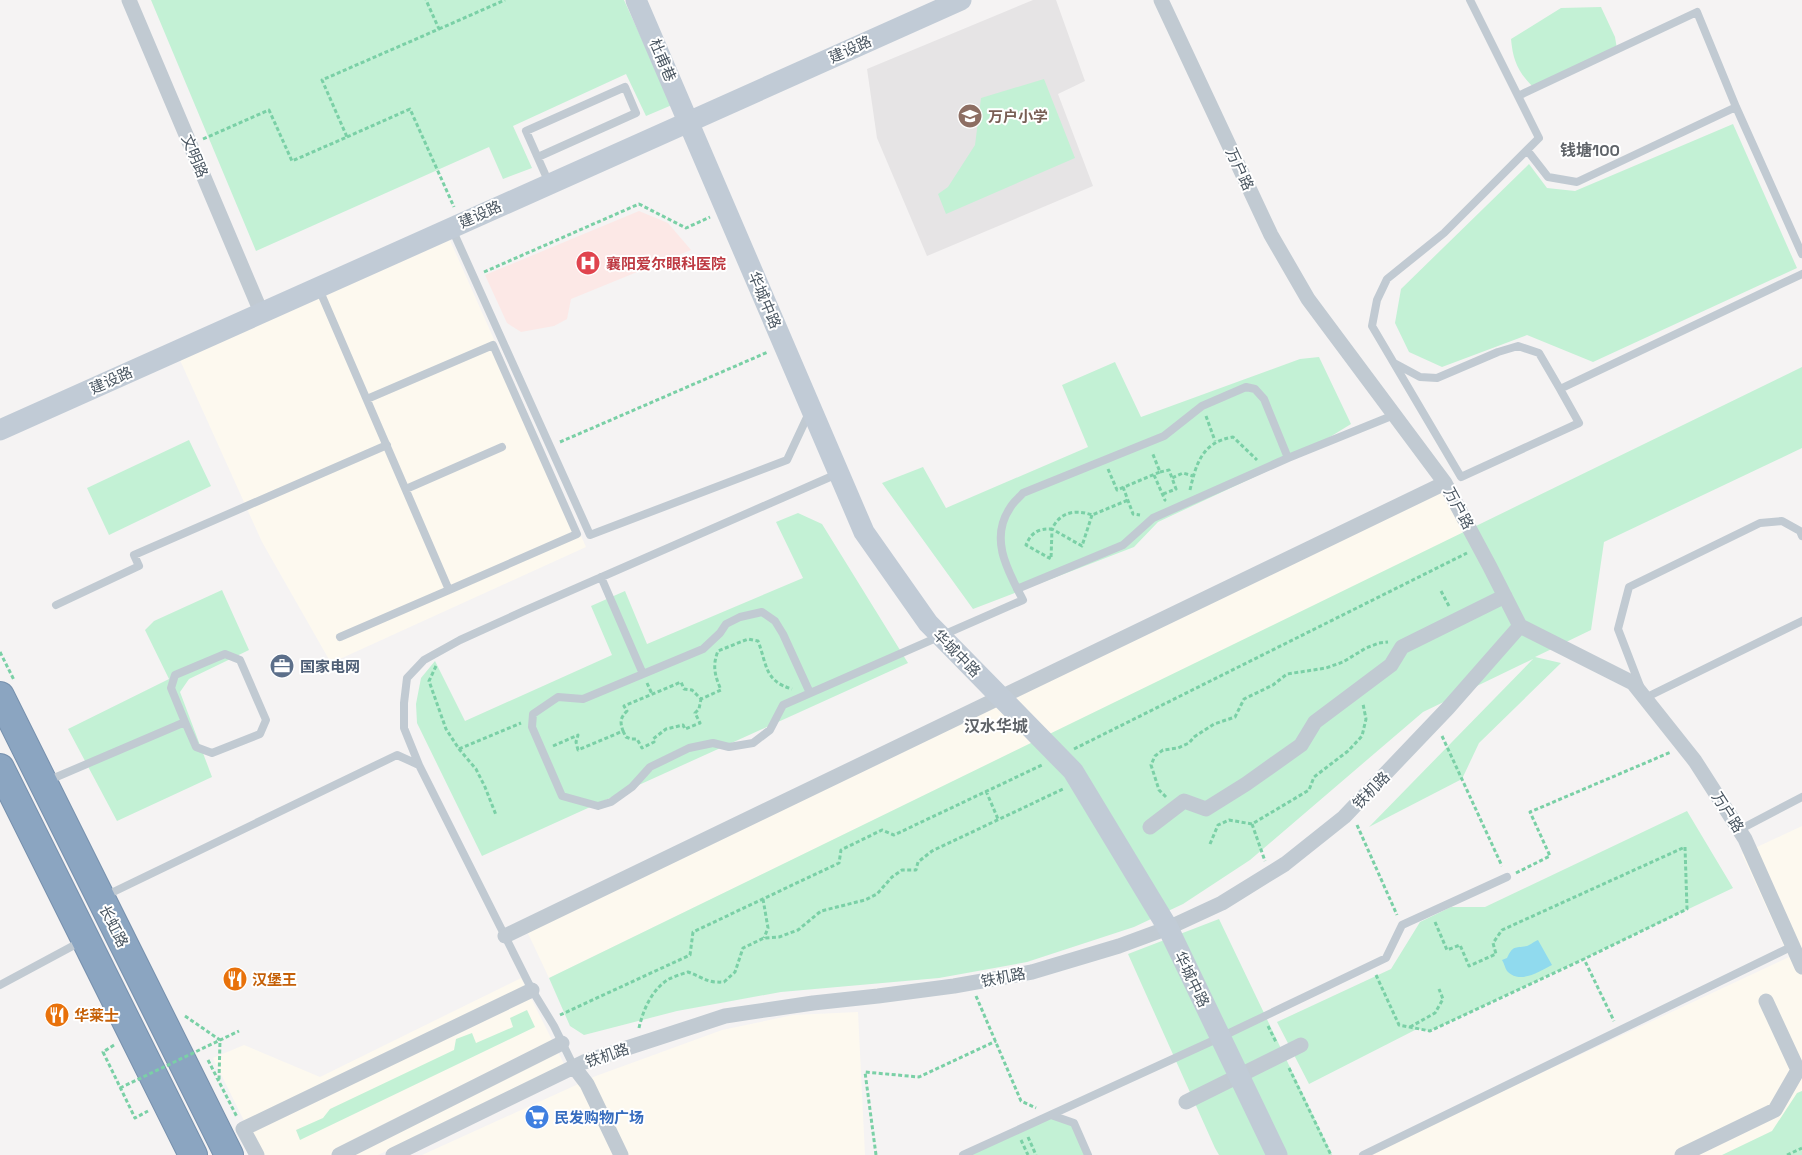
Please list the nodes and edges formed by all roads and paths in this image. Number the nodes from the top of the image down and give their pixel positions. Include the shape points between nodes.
1 (129, 0) edge
2 (426, 0) edge
3 (505, 0) edge
4 (636, 0) edge
5 (961, 0) edge
6 (1161, 0) edge
7 (1470, 0) edge
8 (438, 29) junction
9 (1518, 96) junction
10 (1736, 107) junction
11 (689, 120) junction
12 (347, 137) junction
13 (190, 145) junction
14 (1527, 150) junction
15 (538, 157) junction
16 (549, 183) junction
17 (727, 210) junction
18 (456, 225) junction
19 (1802, 254) edge
20 (1802, 274) edge
21 (474, 277) junction
22 (318, 287) junction
23 (261, 312) junction
24 (784, 344) junction
25 (1394, 363) junction
26 (1560, 389) junction
27 (367, 399) junction
28 (1202, 406) junction
29 (811, 409) junction
30 (1394, 415) junction
31 (0, 430) edge
32 (1215, 441) junction
33 (1148, 442) junction
34 (387, 445) junction
35 (550, 446) junction
36 (502, 447) dead end
37 (1288, 458) junction
38 (1105, 460) junction
39 (1264, 469) junction
40 (1160, 472) junction
41 (839, 474) junction
42 (1154, 474) junction
43 (1193, 476) junction
44 (1172, 478) junction
45 (1445, 482) junction
46 (1122, 487) junction
47 (406, 489) junction
48 (1163, 494) junction
49 (1128, 500) junction
50 (1187, 503) junction
51 (1092, 515) junction
52 (1153, 518) junction
53 (1052, 528) junction
54 (1802, 536) edge
55 (1480, 547) junction
56 (601, 577) junction
57 (1017, 589) junction
58 (449, 590) junction
59 (1505, 596) junction
60 (56, 605) dead end
61 (1802, 621) edge
62 (1520, 626) junction
63 (340, 637) dead end
64 (941, 637) junction
65 (1402, 647) junction
66 (444, 649) junction
67 (643, 674) junction
68 (1360, 689) junction
69 (810, 693) junction
70 (0, 696) edge
71 (1001, 697) junction
72 (1645, 698) junction
73 (701, 699) junction
74 (533, 718) junction
75 (185, 722) junction
76 (1436, 722) junction
77 (623, 731) junction
78 (1684, 747) junction
79 (459, 749) junction
80 (542, 750) junction
81 (1059, 756) junction
82 (419, 764) junction
83 (0, 768) edge
84 (1079, 781) junction
85 (43, 783) junction
86 (986, 791) junction
87 (1802, 798) edge
88 (1175, 808) junction
89 (1351, 811) junction
90 (496, 815) dead end
91 (998, 819) junction
92 (1252, 824) junction
93 (1150, 827) dead end
94 (1739, 830) junction
95 (1210, 844) dead end
96 (1270, 873) junction
97 (1507, 877) junction
98 (101, 898) junction
99 (763, 899) junction
100 (1431, 912) junction
101 (1402, 925) junction
102 (1168, 928) junction
103 (505, 936) junction
104 (764, 938) junction
105 (85, 939) junction
106 (1793, 946) junction
107 (1584, 959) junction
108 (1371, 965) junction
109 (1802, 966) edge
110 (970, 984) junction
111 (0, 985) edge
112 (1439, 989) dead end
113 (532, 990) junction
114 (1766, 1001) dead end
115 (185, 1016) dead end
116 (1263, 1017) junction
117 (550, 1020) junction
118 (1409, 1027) junction
119 (239, 1031) dead end
120 (1619, 1031) junction
121 (1220, 1037) junction
122 (220, 1040) junction
123 (996, 1042) junction
124 (562, 1043) junction
125 (114, 1045) dead end
126 (635, 1045) junction
127 (1301, 1045) dead end
128 (1282, 1054) junction
129 (574, 1067) junction
130 (1239, 1075) junction
131 (219, 1081) dead end
132 (120, 1088) junction
133 (1186, 1102) dead end
134 (148, 1111) dead end
135 (1051, 1115) junction
136 (1020, 1129) junction
137 (1802, 1148) edge
138 (193, 1155) edge
139 (229, 1155) edge
140 (257, 1155) edge
141 (339, 1155) edge
142 (393, 1155) edge
143 (621, 1155) edge
144 (876, 1155) edge
145 (963, 1155) edge
146 (1028, 1155) edge
147 (1036, 1155) edge
148 (1088, 1155) edge
149 (1277, 1155) edge
150 (1332, 1155) edge
151 (1363, 1155) edge
152 (1682, 1155) edge
153 (1787, 1155) edge

1 - 13 street, 文明路
2 - 8 path
3 - 8 path
4 - 11 street, 杜甫巷
5 - 11 street, 建设路
6 - 30 street, 万户路 via 1271,235 1308,299
7 - 9 lane
8 - 12 path via 322,80
9 - 10 lane via 1697,12
9 - 14 lane via 1539,138
10 - 14 lane via 1577,182 1548,177
10 - 19 lane
11 - 16 street, 建设路
11 - 17 street, 华城中路
12 - 13 path via 292,161 269,110
12 - 18 path via 410,109
13 - 23 street, 文明路
14 - 25 lane via 1444,233 1387,278 1377,300 1372,326
15 - 15 lane via 526,131 625,87 636,113
15 - 16 lane
16 - 18 street, 建设路
17 - 21 path via 686,228 639,204
17 - 24 street, 华城中路
18 - 21 lane
18 - 22 street, 建设路
20 - 26 lane
21 - 35 lane
22 - 23 street, 建设路
22 - 27 lane
23 - 31 street, 建设路
24 - 29 street, 华城中路
24 - 35 path
25 - 26 lane via 1420,377 1437,378 1518,346 1539,353
25 - 26 lane via 1460,477 1579,423
27 - 34 lane
27 - 58 lane via 493,344 577,534
28 - 32 path
28 - 33 lane via 1164,436
28 - 37 lane via 1246,387 1255,389 1264,399
29 - 35 lane via 787,460 590,535
29 - 41 street, 华城中路
30 - 37 lane
30 - 45 street, 万户路
32 - 39 path via 1233,437
32 - 43 path via 1199,459
33 - 38 lane
33 - 40 path
34 - 47 lane
34 - 60 lane via 134,555 139,566
36 - 47 lane
37 - 39 lane
38 - 46 path via 1117,490
38 - 57 lane via 1023,493 1009,508 1000,544 1007,570
39 - 50 lane
40 - 42 path
40 - 44 path via 1169,470
41 - 56 lane
41 - 64 street, 华城中路 via 864,532
42 - 46 path
42 - 48 path
43 - 44 path via 1183,473
43 - 50 path
44 - 48 path via 1176,489
45 - 55 street, 万户路
45 - 71 street
46 - 49 path
47 - 58 lane
48 - 52 path via 1165,500
49 - 51 path
49 - 52 path via 1133,514
50 - 52 lane
51 - 53 path via 1071,512 1060,516
51 - 53 path via 1082,546
52 - 57 lane via 1123,545
53 - 53 path via 1034,532 1026,546 1051,559
54 - 72 lane via 1800,531 1782,521 1760,523 1629,587 1618,630
55 - 59 street, 万户路
55 - 81 path
56 - 66 lane
56 - 67 lane
57 - 64 lane via 1022,600
58 - 63 lane
59 - 62 street, 万户路
59 - 65 street
61 - 72 lane
62 - 72 street, 万户路 via 1633,683
62 - 76 street, 铁机路
64 - 69 lane
64 - 71 street, 华城中路
65 - 68 street via 1391,665
65 - 88 path via 1392,642 1379,643 1326,668 1287,674 1244,699 1235,717 1214,724 1190,743 1163,750 1151,765 1153,776 1159,790
66 - 79 path via 429,681 446,729
66 - 82 lane via 424,660 408,678 404,728
67 - 69 lane via 703,649 726,624 762,612 775,621 783,634
67 - 74 lane via 583,699 558,698
68 - 88 street via 1315,722 1301,745 1246,784 1206,809 1184,801
68 - 92 path via 1366,719 1362,736 1314,777 1309,790
69 - 73 path via 785,687 772,679 758,641 748,639 718,651 713,662 721,690
69 - 80 lane via 783,705 770,730 753,742 729,747 713,743 689,748 650,767 632,787 611,802 598,806 562,796
70 - 85 highway, 长虹路
71 - 81 street, 华城中路
71 - 103 street
72 - 78 street, 万户路
73 - 77 path via 692,690 684,689 681,682 624,706 627,711 622,717
73 - 77 path via 700,709 695,713 700,723 685,729 683,725 666,729 653,739 654,742 642,748 637,739 626,737
74 - 79 path
74 - 80 lane via 532,727
75 - 75 lane via 196,747 212,753 260,734 266,720 240,660 226,654 175,675 171,688
75 - 85 lane
76 - 89 street, 铁机路
76 - 97 path
77 - 80 path via 578,750 578,735
78 - 94 street, 万户路
78 - 97 path via 1530,812 1550,856
79 - 90 path via 476,769
81 - 84 street, 华城中路
81 - 86 path
82 - 98 lane via 397,755
82 - 103 lane
83 - 105 highway, 长虹路
84 - 91 path
84 - 102 street, 华城中路
85 - 98 highway, 长虹路
86 - 91 path
86 - 99 path via 894,835 882,830 841,850 840,863
87 - 94 lane
88 - 93 street
89 - 96 street, 铁机路
89 - 101 path
91 - 104 path via 932,850 918,862 916,870 902,870 877,894 820,911 798,930
92 - 95 path via 1222,822 1218,824
92 - 96 path
94 - 106 street, 万户路
96 - 102 street, 铁机路 via 1222,903
97 - 100 lane
98 - 139 highway, 长虹路
99 - 104 path via 768,928
99 - 117 path via 693,932 690,955
100 - 101 lane
100 - 107 path via 1447,950 1460,945 1469,966 1496,954 1493,943 1502,930 1686,847 1687,909
101 - 108 lane via 1386,958
102 - 110 street, 铁机路 via 1032,972
102 - 121 street, 华城中路
103 - 113 lane
104 - 126 path via 743,948 735,972 724,982 709,983 688,972 660,987 642,1014
105 - 111 lane
105 - 138 highway, 长虹路
106 - 109 street, 万户路
106 - 120 lane
107 - 118 path via 1430,1031
107 - 120 path
108 - 116 lane
108 - 118 path via 1399,1025
110 - 123 path
110 - 126 street, 铁机路 via 725,1016
112 - 118 path via 1443,999 1435,1013
113 - 117 lane
113 - 140 street via 243,1129
114 - 152 street via 1798,1070 1775,1110
115 - 122 path
116 - 121 lane
116 - 128 path
117 - 124 lane
119 - 122 path, bridge
120 - 151 lane
121 - 130 street, 华城中路
121 - 135 lane
122 - 131 path
122 - 132 path, bridge
123 - 135 path via 1021,1101
123 - 144 path via 919,1077 865,1072
124 - 129 lane
124 - 141 street
125 - 132 path via 103,1052
126 - 129 street, 铁机路
127 - 128 street
128 - 130 street
128 - 150 path
129 - 142 street, 铁机路
129 - 143 street via 587,1084
130 - 133 street
130 - 149 street, 华城中路
132 - 134 path via 135,1118
135 - 136 lane
135 - 148 lane via 1074,1123
136 - 145 lane
136 - 146 path
136 - 147 path
137 - 153 path

